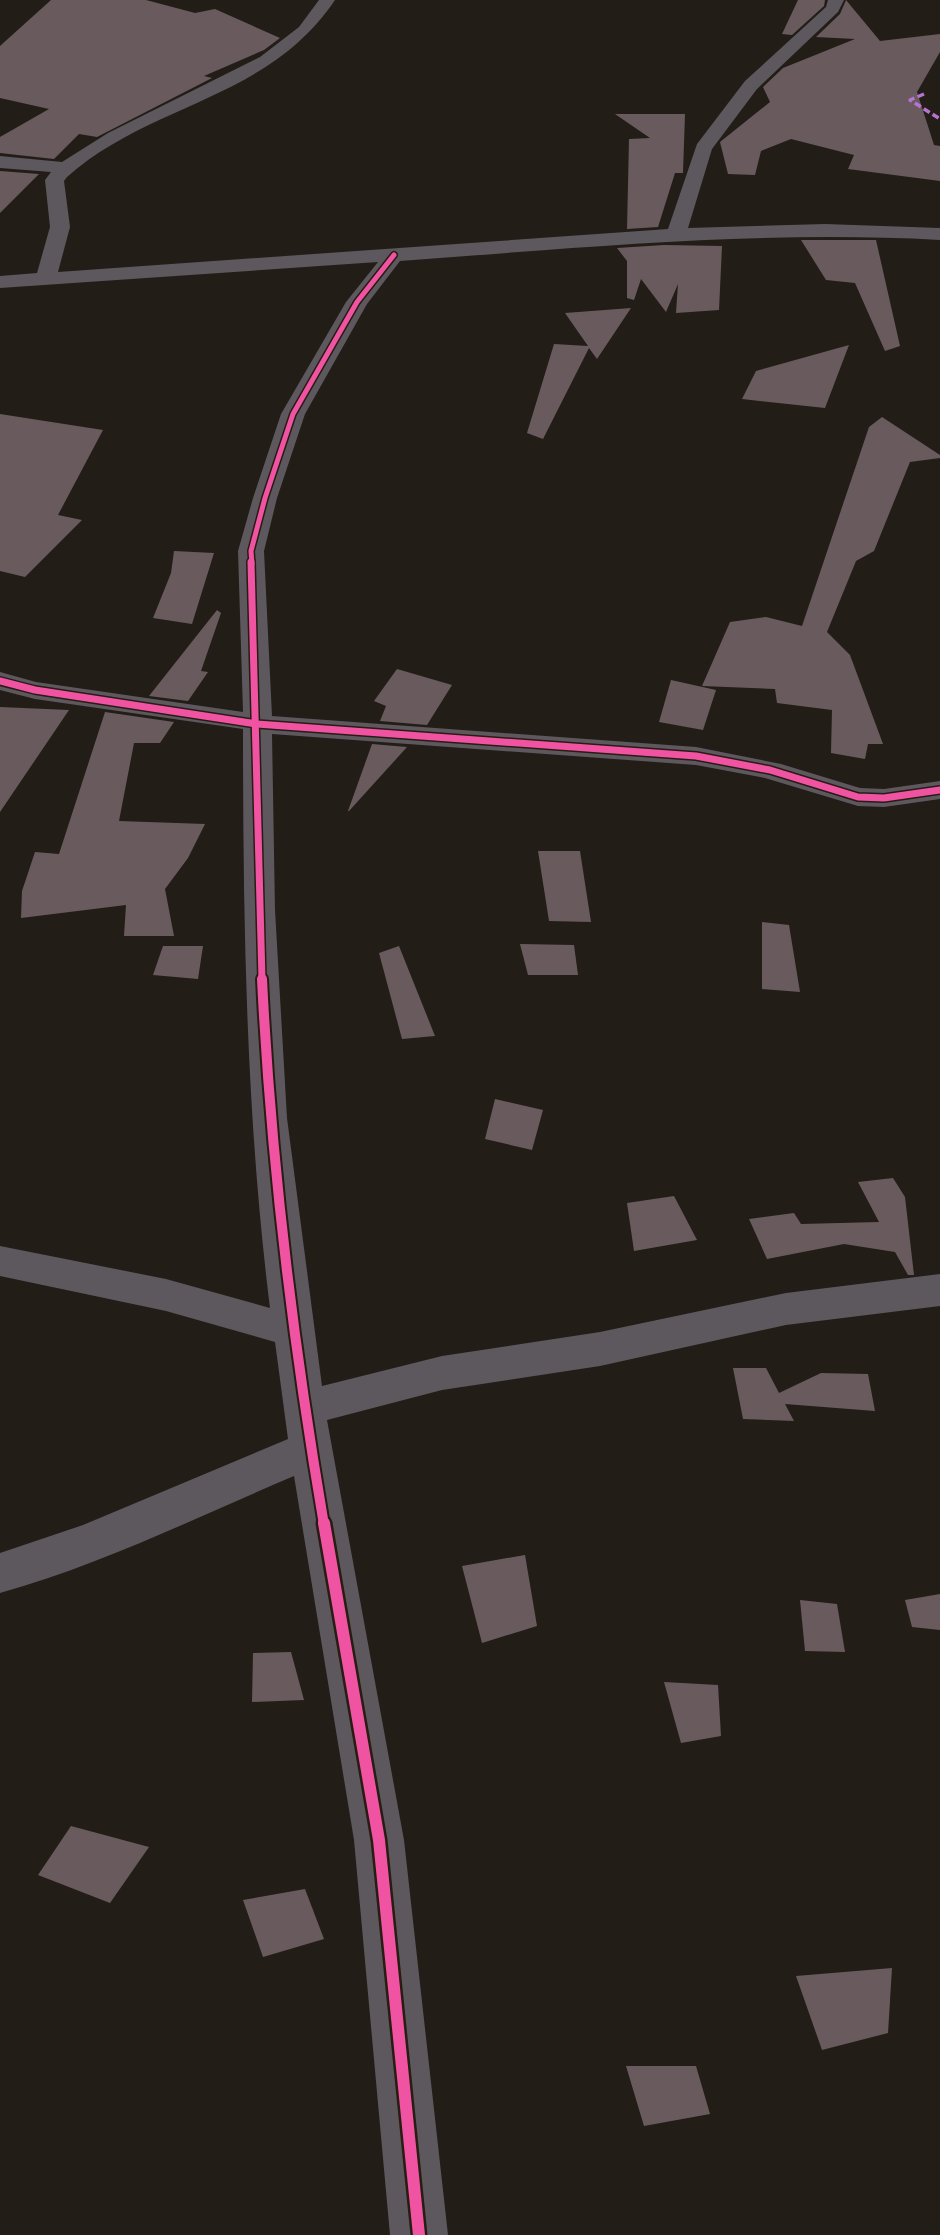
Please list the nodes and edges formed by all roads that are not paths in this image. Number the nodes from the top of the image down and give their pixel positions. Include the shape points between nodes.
1 (327, 0) edge
2 (836, 0) edge
3 (0, 162) edge
4 (64, 168) junction
5 (677, 233) junction
6 (940, 234) edge
7 (394, 255) junction
8 (46, 278) junction
9 (0, 282) edge
10 (0, 681) edge
11 (257, 724) junction
12 (940, 790) edge
13 (0, 1261) edge
14 (940, 1290) edge
15 (293, 1331) junction
16 (307, 1428) junction
17 (0, 1573) edge
18 (419, 2235) edge

1 - 4 street via 304,31 276,52 140,122
2 - 5 street via 833,9 751,85 703,148
3 - 4 street
4 - 8 street via 54,180 60,227
5 - 6 street via 868,228
5 - 7 street
7 - 8 street
7 - 11 street via 357,302 293,414 265,498 251,551
8 - 9 street
10 - 11 street
11 - 12 street via 696,756 770,770 858,797
11 - 15 street via 259,911 270,1118
13 - 15 street via 166,1295
14 - 16 street via 786,1309 600,1349 442,1373
15 - 16 street
16 - 17 street via 99,1539
16 - 18 street via 379,1840

